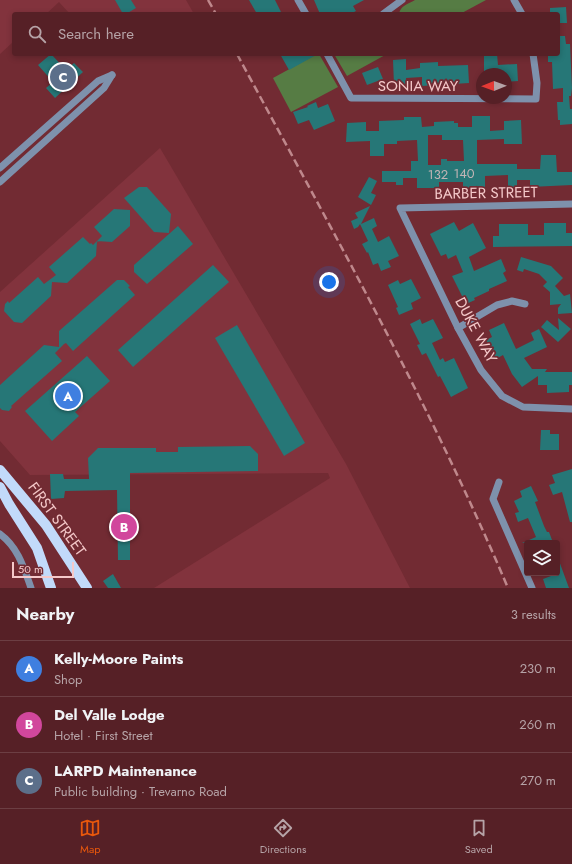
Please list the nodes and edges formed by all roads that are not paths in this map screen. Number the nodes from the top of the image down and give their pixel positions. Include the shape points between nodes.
1 (298, 0) edge
2 (402, 0) edge
3 (514, 0) edge
4 (305, 12) edge
5 (386, 12) edge
6 (521, 12) edge
7 (328, 56) edge
8 (533, 56) edge
9 (0, 168) edge
10 (0, 182) edge
11 (572, 204) edge
12 (400, 208) joint
13 (525, 304) dead end
14 (458, 328) junction
15 (572, 409) edge
16 (0, 470) edge
17 (499, 482) dead end
18 (0, 487) edge
19 (0, 534) edge
20 (31, 588) edge
21 (51, 588) edge
22 (87, 588) edge
23 (532, 588) edge

1 - 4 street
2 - 5 street
3 - 6 street
7 - 8 street, SONIA WAY via 351,98 536,99 537,83
9 - 10 street via 98,81 112,75 104,88
11 - 12 street, BARBER STREET
12 - 14 street, DUKE WAY
13 - 14 street via 512,301 497,305
14 - 15 street, DUKE WAY via 482,370 502,396 523,407
16 - 22 main road, FIRST STREET via 46,525
17 - 23 street via 493,499
18 - 21 main road via 37,548
19 - 20 street via 8,540 20,557

